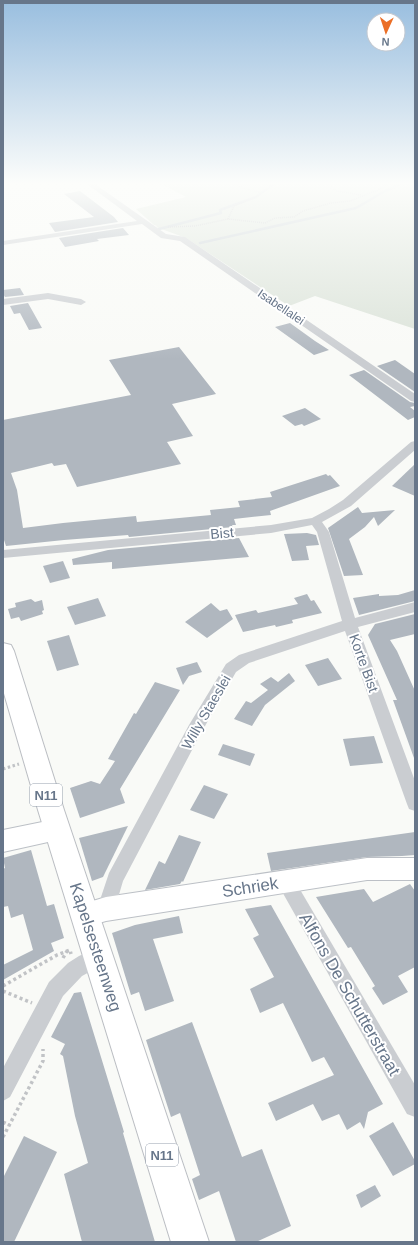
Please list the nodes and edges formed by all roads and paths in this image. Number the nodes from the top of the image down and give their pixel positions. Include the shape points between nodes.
1 (187, 242) edge
2 (3, 302) edge
3 (81, 302) dead end
4 (415, 398) edge
5 (415, 444) edge
6 (315, 521) junction
7 (3, 554) edge
8 (415, 607) edge
9 (350, 624) junction
10 (3, 652) edge
11 (415, 804) edge
12 (57, 830) junction
13 (3, 841) edge
14 (415, 869) edge
15 (286, 882) junction
16 (96, 912) junction
17 (87, 962) junction
18 (3, 986) edge
19 (3, 991) edge
20 (37, 1005) dead end
21 (3, 1090) edge
22 (415, 1106) edge
23 (3, 1122) edge
24 (9, 1125) dead end
25 (190, 1242) edge

1 - 4 street, Isabellalei
2 - 3 street via 48,296
5 - 6 street, Bist via 347,504
6 - 7 street, Bist via 270,529
6 - 9 street, Korte Bist via 323,532
8 - 9 street, Willy Staeslei
9 - 11 street, Korte Bist
9 - 16 street, Willy Staeslei via 244,659 231,668
10 - 12 main road, Kapelsesteenweg / N11
12 - 13 street
12 - 16 main road, Kapelsesteenweg / N11
14 - 15 street, Schriek via 367,869
15 - 16 street, Schriek
15 - 22 street, Alfons De Schutterstraat
16 - 17 main road, Kapelsesteenweg / N11
17 - 18 path via 70,950
17 - 21 street via 65,977 56,990
17 - 25 main road, Kapelsesteenweg / N11
19 - 20 path
23 - 24 path

